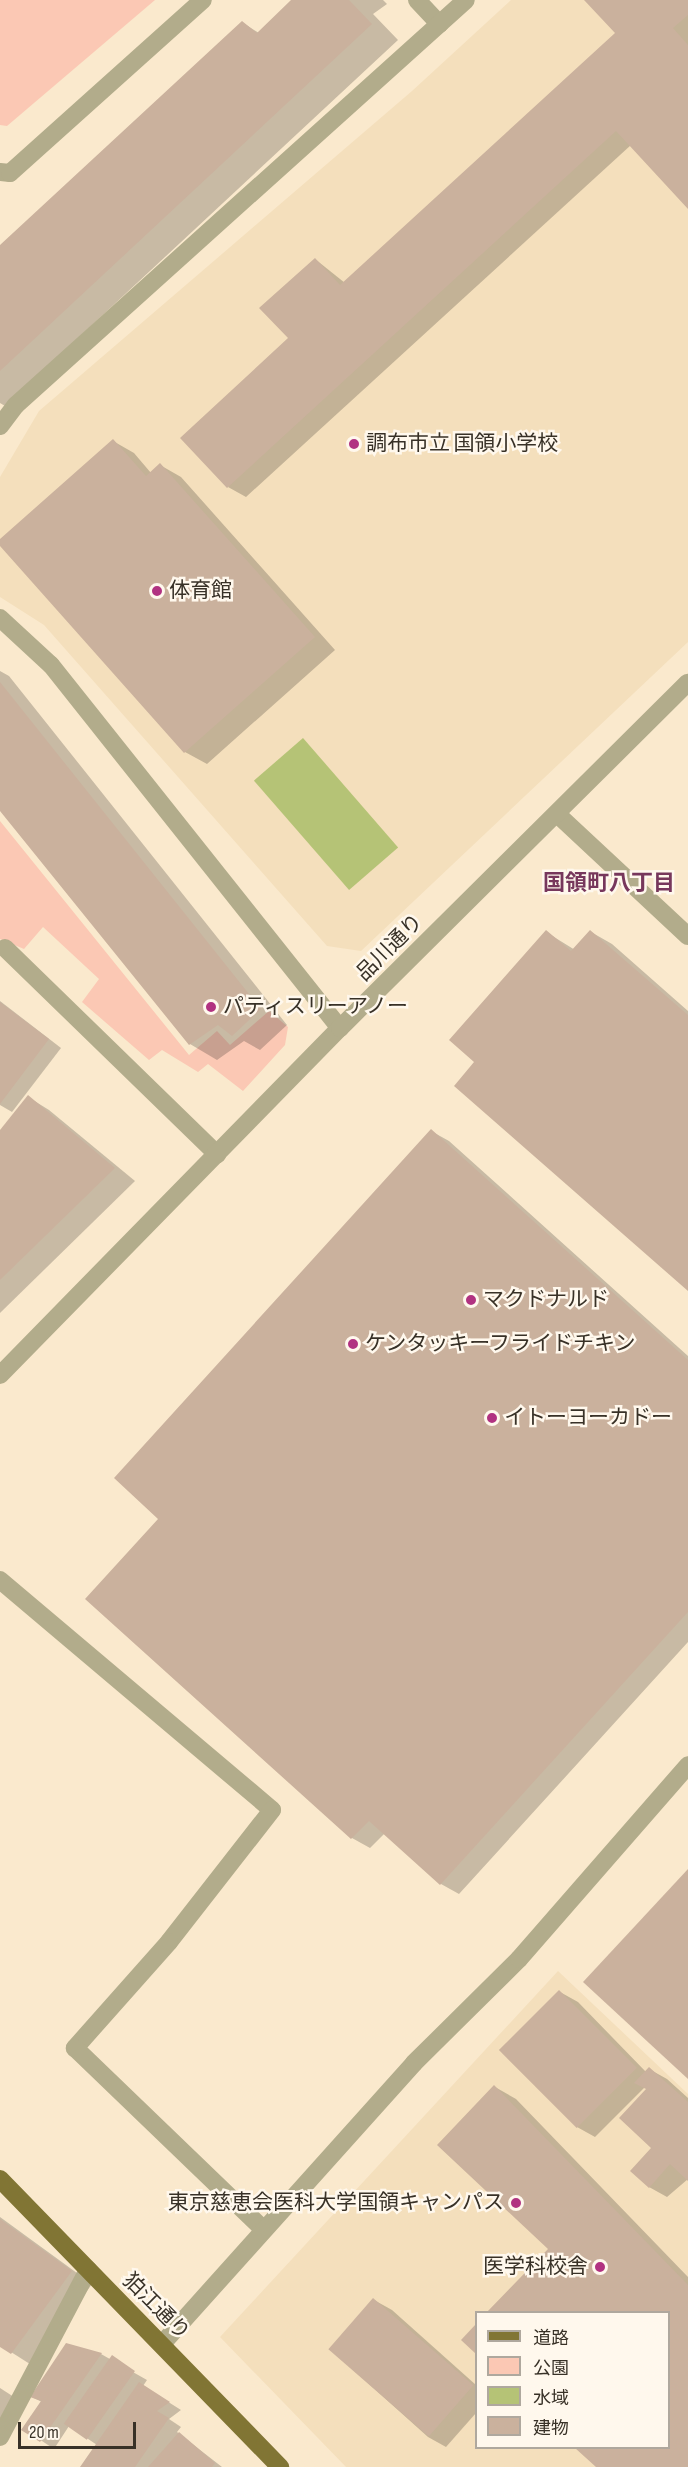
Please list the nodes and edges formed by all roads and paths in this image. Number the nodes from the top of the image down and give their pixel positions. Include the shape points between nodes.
1 (203, 0) edge
2 (417, 0) edge
3 (466, 0) edge
4 (439, 24) junction
5 (0, 172) edge
6 (0, 426) edge
7 (0, 618) edge
8 (688, 683) edge
9 (557, 814) junction
10 (688, 936) edge
11 (5, 948) dead end
12 (340, 1028) junction
13 (217, 1154) junction
14 (0, 1375) edge
15 (0, 1580) edge
16 (688, 1765) edge
17 (0, 2179) edge
18 (264, 2230) junction
19 (88, 2270) junction
20 (162, 2344) junction
21 (0, 2437) edge
22 (280, 2467) edge

1 - 5 street via 10,173
2 - 4 street
3 - 4 street
4 - 6 street via 16,405
7 - 12 street via 51,665
8 - 9 street, 品川通り
9 - 10 street
9 - 12 street, 品川通り
11 - 13 street
12 - 13 street, 品川通り
13 - 14 street, 品川通り
15 - 18 street via 272,1810 169,1942 75,2048
16 - 18 street via 519,1959 414,2063
17 - 19 main road, 狛江通り
18 - 20 street
19 - 20 main road, 狛江通り
19 - 21 street
20 - 22 main road, 狛江通り

